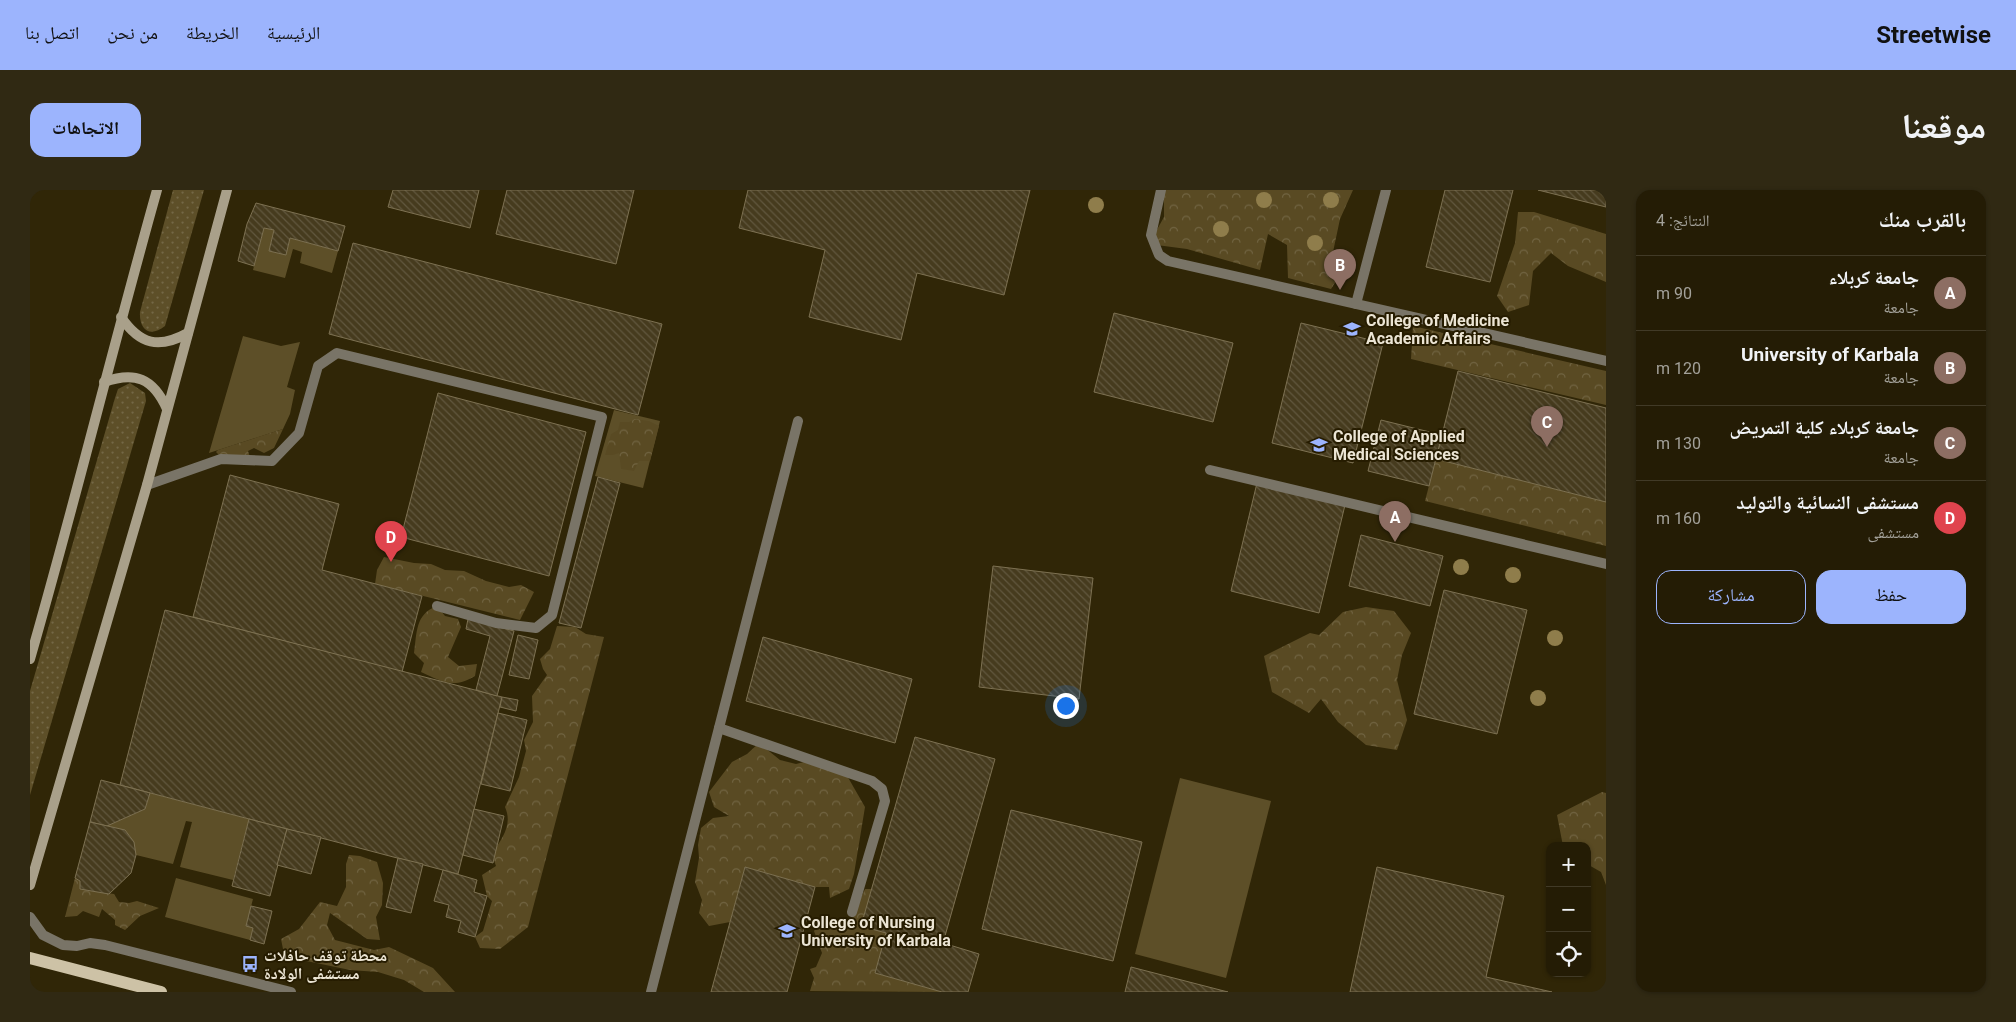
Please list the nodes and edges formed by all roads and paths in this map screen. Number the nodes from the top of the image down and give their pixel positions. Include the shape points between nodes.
1 (157, 190) edge
2 (227, 190) edge
3 (1161, 190) edge
4 (1386, 190) edge
5 (1356, 304) junction
6 (121, 317) junction
7 (188, 333) junction
8 (1606, 362) edge
9 (104, 382) junction
10 (167, 409) junction
11 (798, 421) dead end
12 (1210, 470) dead end
13 (147, 485) junction
14 (1606, 564) edge
15 (437, 606) dead end
16 (30, 659) edge
17 (719, 728) junction
18 (30, 885) edge
19 (852, 912) dead end
20 (30, 917) edge
21 (32, 957) edge
22 (161, 992) edge
23 (291, 992) edge
24 (651, 992) edge

1 - 6 main road
2 - 7 main road
3 - 5 street via 1151,235 1158,255 1168,261
4 - 5 street
5 - 8 street
6 - 7 main road via 130,330 143,339 158,343 174,341
6 - 9 main road
7 - 10 main road
9 - 10 main road via 118,377 134,377 149,383 161,394
9 - 16 main road
10 - 13 main road
11 - 17 street
12 - 14 street
13 - 15 street via 221,459 272,461 299,433 318,366 337,353 602,417 552,615 536,628 496,623
13 - 18 main road
17 - 19 street via 872,781 882,790 885,801
17 - 24 street
20 - 23 street via 43,934 63,945 105,945
21 - 22 main road

